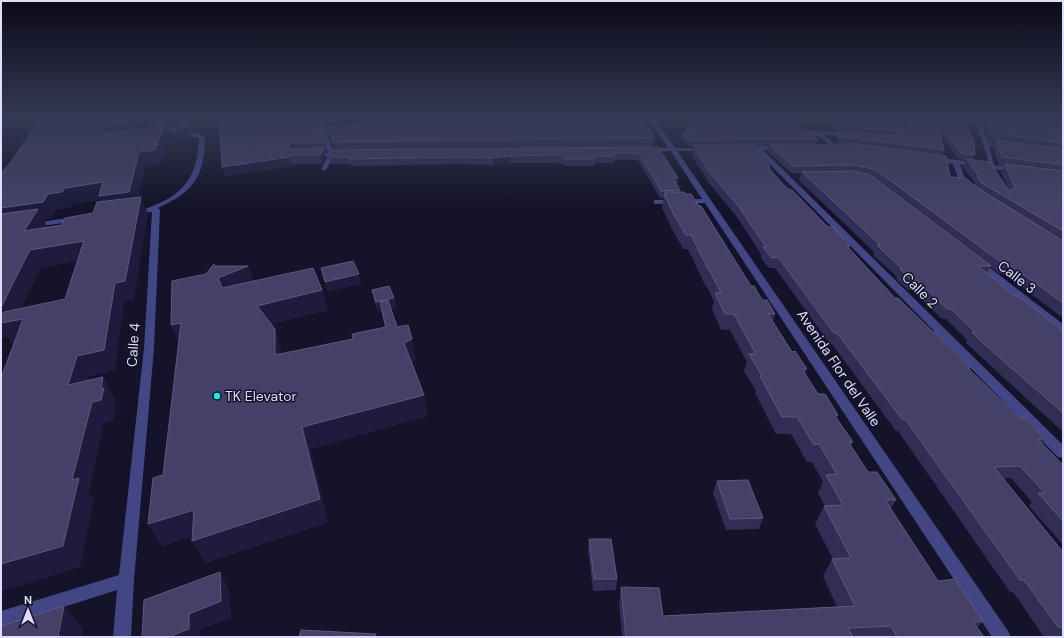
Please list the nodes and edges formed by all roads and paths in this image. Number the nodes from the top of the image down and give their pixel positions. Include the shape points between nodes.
1 (202, 146) edge
2 (329, 146) edge
3 (670, 146) edge
4 (835, 146) edge
5 (987, 146) edge
6 (1006, 146) edge
7 (1015, 147) edge
8 (757, 148) junction
9 (789, 148) edge
10 (828, 148) edge
11 (712, 149) edge
12 (734, 149) edge
13 (642, 150) edge
14 (673, 150) junction
15 (349, 154) edge
16 (302, 155) edge
17 (332, 155) junction
18 (924, 158) edge
19 (956, 162) junction
20 (990, 167) junction
21 (324, 169) dead end
22 (1020, 171) edge
23 (786, 177) junction
24 (801, 177) edge
25 (975, 193) edge
26 (657, 202) dead end
27 (707, 202) junction
28 (149, 210) junction
29 (124, 212) edge
30 (86, 218) edge
31 (24, 226) edge
32 (970, 257) edge
33 (1063, 329) edge
34 (1063, 453) edge
35 (126, 580) junction
36 (1, 619) edge
37 (122, 637) edge
38 (1002, 637) edge

1 - 28 street via 202,155 194,176 183,192
2 - 17 street
3 - 14 street, Avenida Flor del Valle
4 - 10 street via 838,148
5 - 20 street via 992,160
6 - 7 street
8 - 9 street
8 - 12 street
8 - 23 street, Calle 2
11 - 14 street
13 - 14 street
14 - 27 street, Avenida Flor del Valle
15 - 17 street
16 - 17 street
17 - 21 street
18 - 19 street
19 - 20 street
19 - 25 street via 962,180
20 - 22 street
23 - 24 street
23 - 34 street, Calle 2
26 - 27 street
27 - 38 street, Avenida Flor del Valle
28 - 29 street
28 - 35 street, Calle 4 via 156,210 149,348
30 - 31 street
32 - 33 street, Calle 3
35 - 36 street
35 - 37 street, Calle 4

